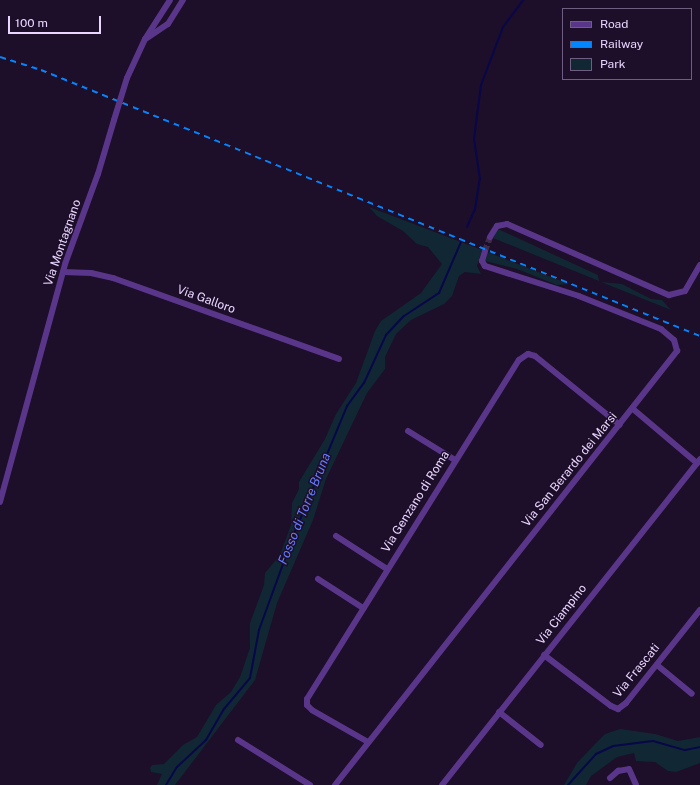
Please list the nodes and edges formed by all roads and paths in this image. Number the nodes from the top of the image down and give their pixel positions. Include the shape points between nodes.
1 (170, 0) edge
2 (183, 0) edge
3 (145, 39) junction
4 (490, 238) tunnel mouth
5 (485, 251) tunnel mouth
6 (700, 265) edge
7 (63, 272) junction
8 (339, 359) dead end
9 (633, 409) junction
10 (620, 425) junction
11 (408, 431) dead end
12 (455, 460) junction
13 (698, 461) edge
14 (0, 502) edge
15 (336, 536) dead end
16 (387, 569) junction
17 (318, 579) dead end
18 (363, 608) junction
19 (700, 610) edge
20 (544, 655) junction
21 (657, 665) junction
22 (692, 694) dead end
23 (499, 712) junction
24 (238, 740) dead end
25 (368, 742) junction
26 (541, 745) dead end
27 (610, 778) dead end
28 (444, 784) edge
29 (310, 785) edge
30 (335, 785) edge
31 (636, 785) edge

1 - 3 street, Via Montagnano
2 - 3 street via 168,24
3 - 7 street, Via Montagnano, bridge via 127,78 98,174
4 - 6 street via 497,226 507,224 669,295 685,291
5 - 9 street, Via San Berardo dei Marsi via 482,263 488,268 583,297 661,329 673,338 677,347 676,355
7 - 8 street, Via Galloro via 95,273 113,278
7 - 14 street, Via Montagnano
9 - 10 street, Via San Berardo dei Marsi
9 - 13 street
10 - 12 street, Via Genzano di Roma via 535,356 528,354 516,364
10 - 25 street, Via San Berardo dei Marsi
11 - 12 street
12 - 16 street, Via Genzano di Roma
13 - 20 street, Via Ciampino
15 - 16 street
16 - 18 street, Via Genzano di Roma
17 - 18 street
18 - 25 street, Via Genzano di Roma via 306,703 315,712
19 - 21 street, Via Frascati
20 - 21 street, Via Frascati via 616,709 625,705
20 - 23 street, Via Ciampino
21 - 22 street
23 - 26 street
23 - 28 street, Via Ciampino
24 - 29 street
25 - 30 street, Via San Berardo dei Marsi
27 - 31 street via 618,771 629,769

